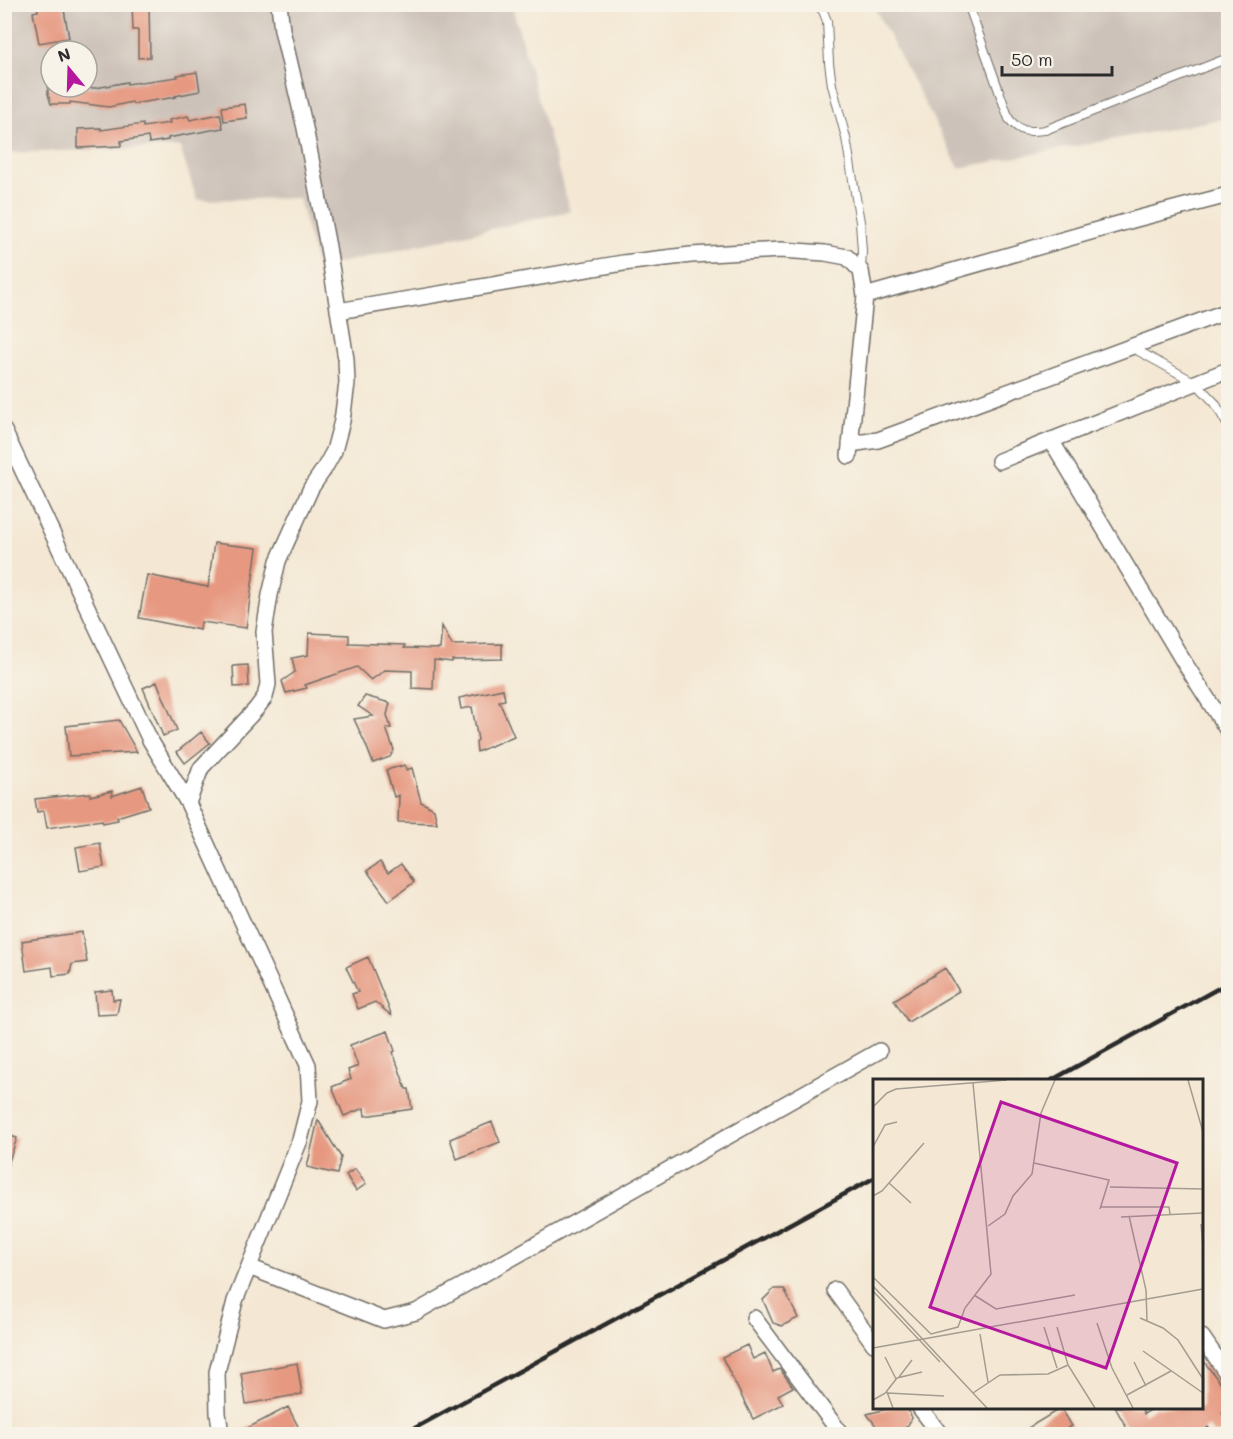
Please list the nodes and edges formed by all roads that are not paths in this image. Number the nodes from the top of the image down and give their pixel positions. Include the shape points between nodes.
1 (279, 4) edge
2 (807, 4) edge
3 (968, 4) edge
4 (1228, 58) edge
5 (1228, 195) edge
6 (861, 271) junction
7 (865, 296) junction
8 (338, 311) junction
9 (1228, 311) edge
10 (1131, 347) junction
11 (1228, 370) edge
12 (1196, 383) junction
13 (1228, 426) edge
14 (4, 431) edge
15 (1051, 440) junction
16 (999, 461) dead end
17 (1228, 731) edge
18 (188, 803) junction
19 (879, 1051) dead end
20 (249, 1267) junction
21 (835, 1290) dead end
22 (754, 1318) dead end
23 (1203, 1338) edge
24 (873, 1343) edge
25 (1228, 1376) edge
26 (921, 1409) edge
27 (221, 1434) edge
28 (841, 1434) edge
29 (940, 1434) edge

1 - 8 street
2 - 6 lane via 817,5 827,21 832,85 846,138 860,222
3 - 4 lane via 1009,119 1027,132 1044,130
5 - 7 street
6 - 7 street
6 - 8 street via 847,257 825,253 781,250 691,255
7 - 10 street via 850,450
8 - 18 street via 347,383 342,421 334,452 311,488 278,561 264,632 268,684 265,697 201,768
9 - 10 street
10 - 12 lane
11 - 12 street
12 - 13 lane via 1215,403
12 - 15 street
14 - 18 street via 150,740
15 - 16 street
15 - 17 street
18 - 20 street via 308,1065 310,1101 300,1140
19 - 20 street via 416,1312 384,1320
20 - 27 street via 235,1301 218,1372
21 - 24 street
22 - 28 street
23 - 25 street
26 - 29 street

